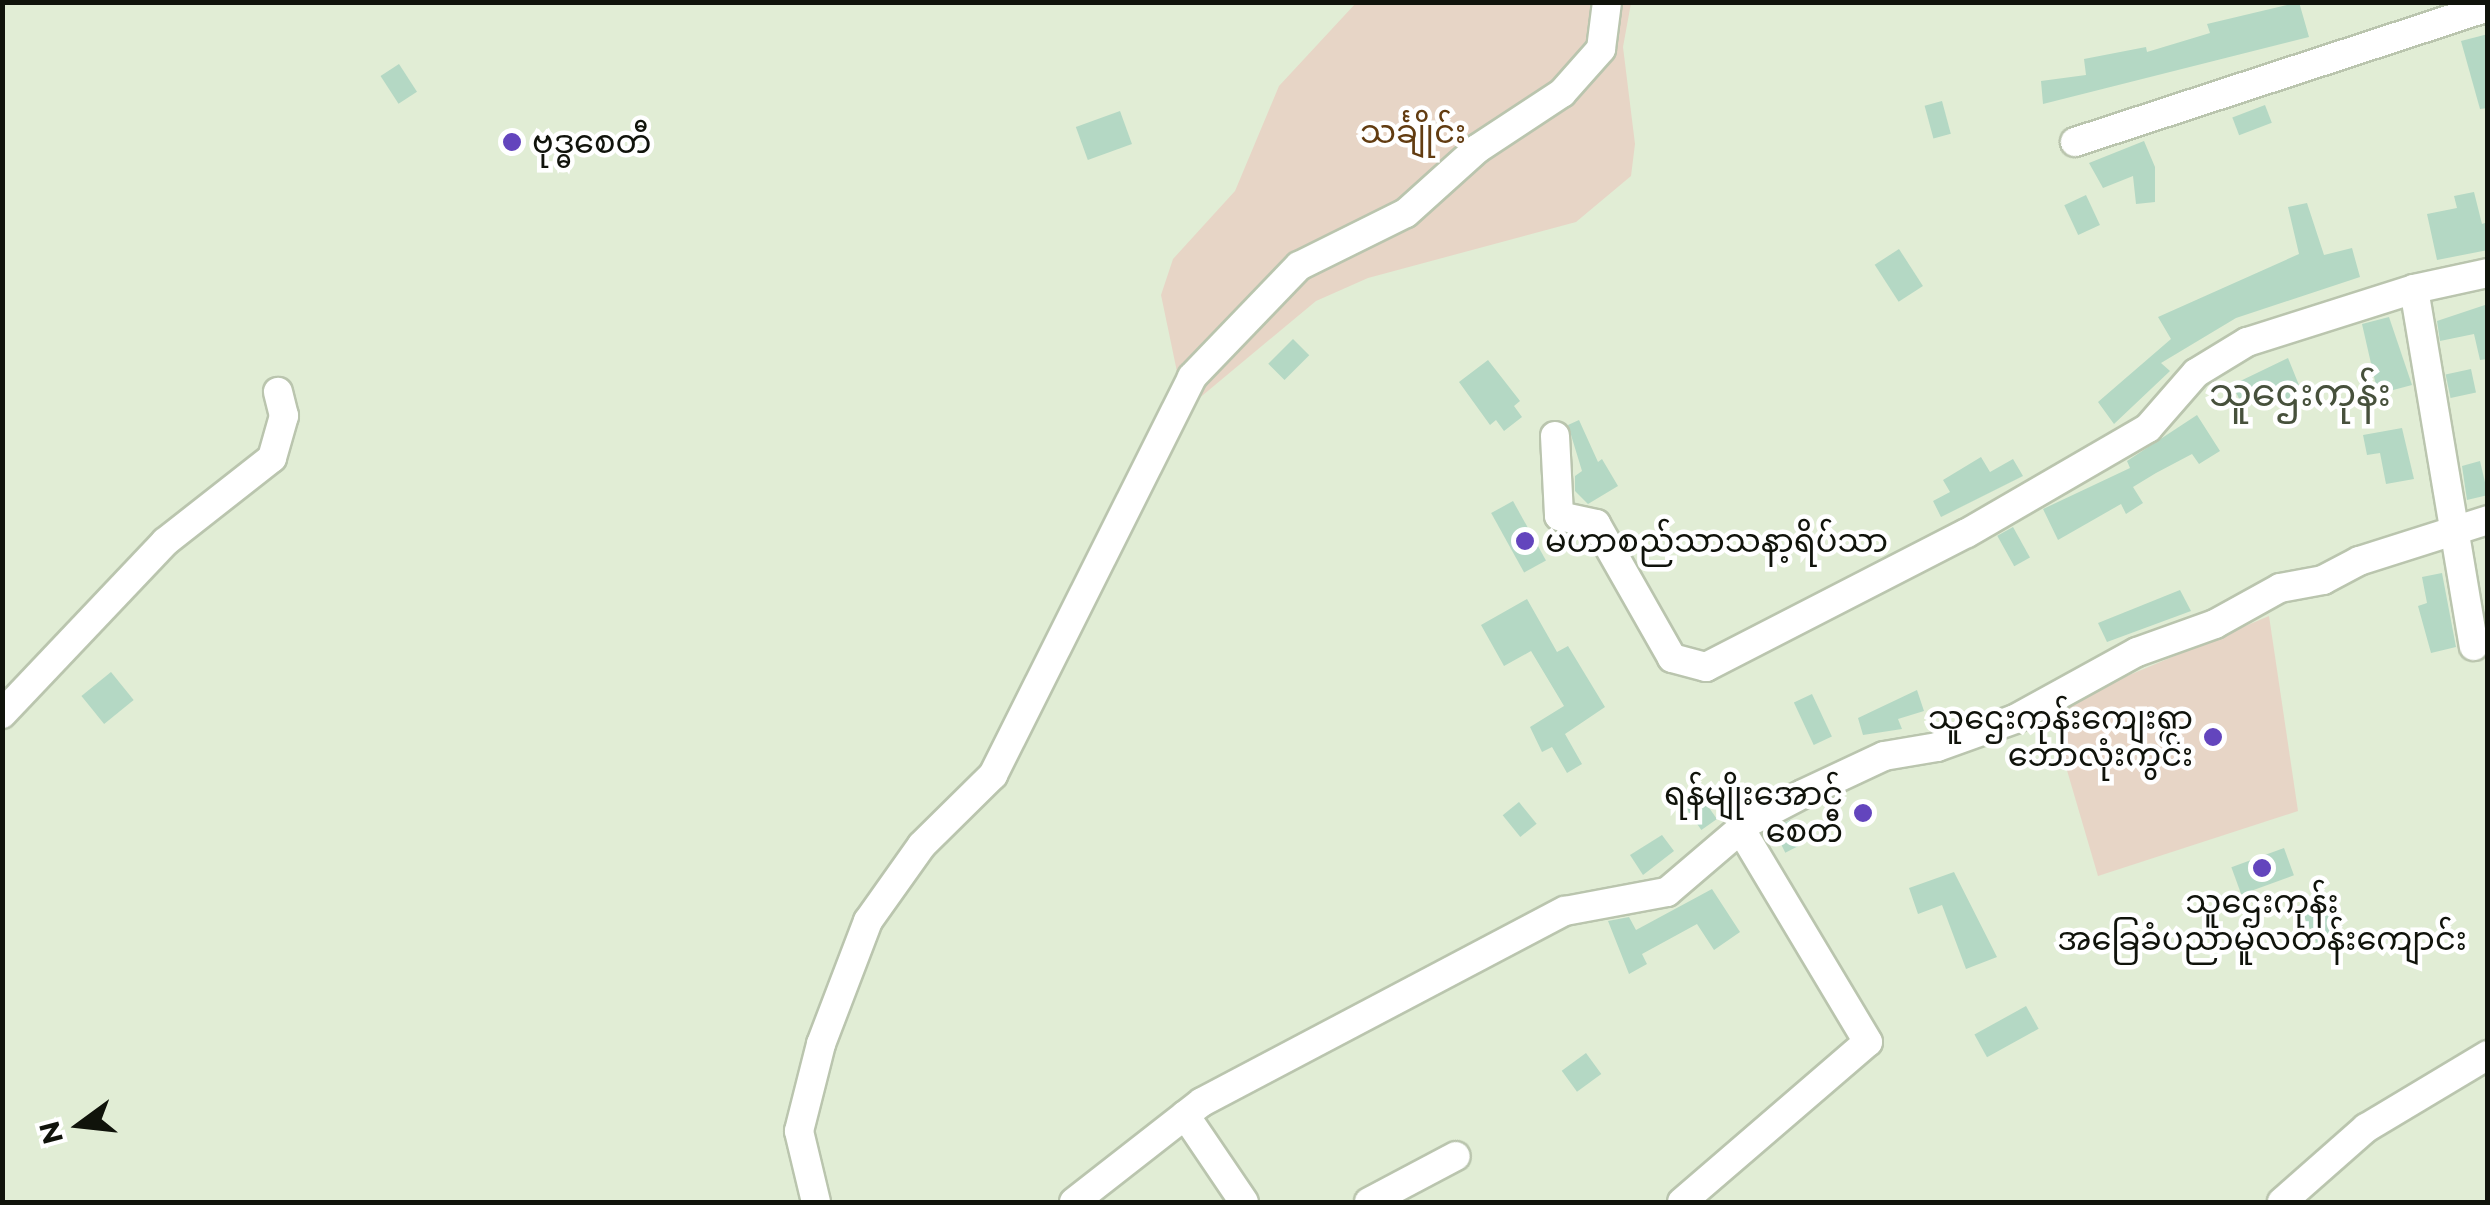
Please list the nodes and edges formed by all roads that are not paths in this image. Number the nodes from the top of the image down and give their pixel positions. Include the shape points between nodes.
1 (1607, 2) edge
2 (2488, 7) edge
3 (2075, 142) dead end
4 (2488, 273) edge
5 (2414, 289) junction
6 (278, 392) dead end
7 (1555, 436) dead end
8 (2488, 520) edge
9 (2452, 532) junction
10 (2474, 646) dead end
11 (2, 714) edge
12 (1741, 830) junction
13 (2488, 1055) edge
14 (1185, 1115) junction
15 (1456, 1156) dead end
16 (816, 1202) edge
17 (1074, 1202) edge
18 (1244, 1202) edge
19 (1368, 1202) edge
20 (1682, 1202) edge
21 (2282, 1202) edge

1 - 16 street via 1602,50 1562,92 1477,149 1406,213 1299,266 1192,377 993,775 922,844 868,922 821,1044 799,1131
2 - 3 street
4 - 5 street
5 - 7 street via 2247,342 2196,373 2148,428 1967,533 1706,667 1672,658 1596,524 1559,516
5 - 9 street
6 - 11 street via 284,416 272,458 165,542
8 - 9 street
9 - 10 street
9 - 12 street via 2323,580 2280,588 2215,624 2137,652 2015,719 1937,747 1884,756
12 - 14 street via 1667,892 1566,911
12 - 20 street via 1868,1042
13 - 21 street via 2366,1128
14 - 17 street
14 - 18 street
15 - 19 street

